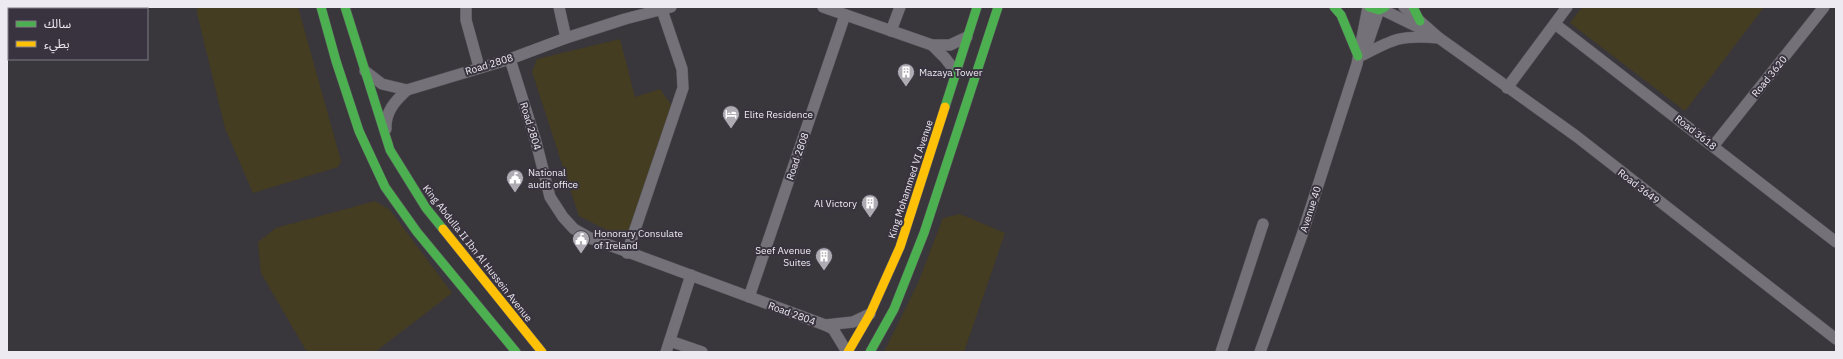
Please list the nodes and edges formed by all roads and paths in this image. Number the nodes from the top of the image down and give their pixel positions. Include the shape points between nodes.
1 (321, 7) edge
2 (345, 7) edge
3 (466, 7) edge
4 (559, 7) edge
5 (823, 7) edge
6 (900, 7) edge
7 (977, 7) edge
8 (998, 7) edge
9 (1334, 7) edge
10 (1404, 7) edge
11 (1413, 7) edge
12 (1567, 7) edge
13 (1824, 7) edge
14 (665, 8) edge
15 (1376, 8) edge
16 (845, 15) junction
17 (1420, 21) junction
18 (1555, 24) junction
19 (891, 30) junction
20 (967, 37) junction
21 (566, 38) junction
22 (1439, 38) junction
23 (932, 45) junction
24 (1360, 58) junction
25 (510, 59) junction
26 (479, 67) junction
27 (364, 70) junction
28 (956, 72) junction
29 (1507, 88) junction
30 (407, 90) junction
31 (1714, 145) junction
32 (390, 150) junction
33 (1263, 224) dead end
34 (1836, 242) edge
35 (627, 253) junction
36 (691, 275) junction
37 (749, 297) junction
38 (870, 314) junction
39 (825, 325) junction
40 (1836, 339) edge
41 (670, 341) junction
42 (516, 352) edge
43 (542, 352) edge
44 (666, 352) edge
45 (702, 352) edge
46 (848, 352) edge
47 (870, 352) edge
48 (1221, 352) edge
49 (1260, 352) edge

1 - 42 main road via 359,132 385,187 417,232
2 - 27 main road, King Abdulla II Ibn Al Hussein Avenue
3 - 26 street via 466,20
4 - 21 street
5 - 16 street
6 - 19 street
7 - 20 main road, King Mohammed VI Avenue
8 - 47 main road via 937,199 900,296
9 - 24 main road
10 - 17 street, Road 3649
11 - 17 main road
12 - 18 street
13 - 31 street, Road 3620
14 - 21 street, Road 2808
14 - 35 street, Road 2808 via 682,69 683,88
15 - 22 street, Road 3649
15 - 24 street, Avenue 40
16 - 19 street
16 - 37 street, Road 2808
17 - 22 street, Road 3649
18 - 29 street
18 - 31 street, Road 3618
19 - 23 street
20 - 23 street via 950,45
20 - 28 main road, King Mohammed VI Avenue
21 - 25 street, Road 2808
22 - 24 street via 1403,37 1383,44
22 - 29 street, Road 3649
23 - 28 street
24 - 49 street, Avenue 40 via 1302,235
25 - 26 street, Road 2808
25 - 35 street, Road 2804 via 550,196 574,229
26 - 30 street, Road 2808
27 - 30 street via 382,84
27 - 32 main road, King Abdulla II Ibn Al Hussein Avenue
28 - 38 main road, King Mohammed VI Avenue via 900,247
29 - 40 street, Road 3649 via 1576,136
30 - 32 street, Road 2808 via 389,111 386,122
31 - 34 street, Road 3618
32 - 43 main road, King Abdulla II Ibn Al Hussein Avenue via 426,208
33 - 48 street
35 - 36 street, Road 2804
36 - 37 street, Road 2804
36 - 41 street
37 - 39 street, Road 2804
38 - 39 street via 853,322
38 - 46 main road, King Mohammed VI Avenue
39 - 46 street via 833,329
41 - 44 street
41 - 45 street

